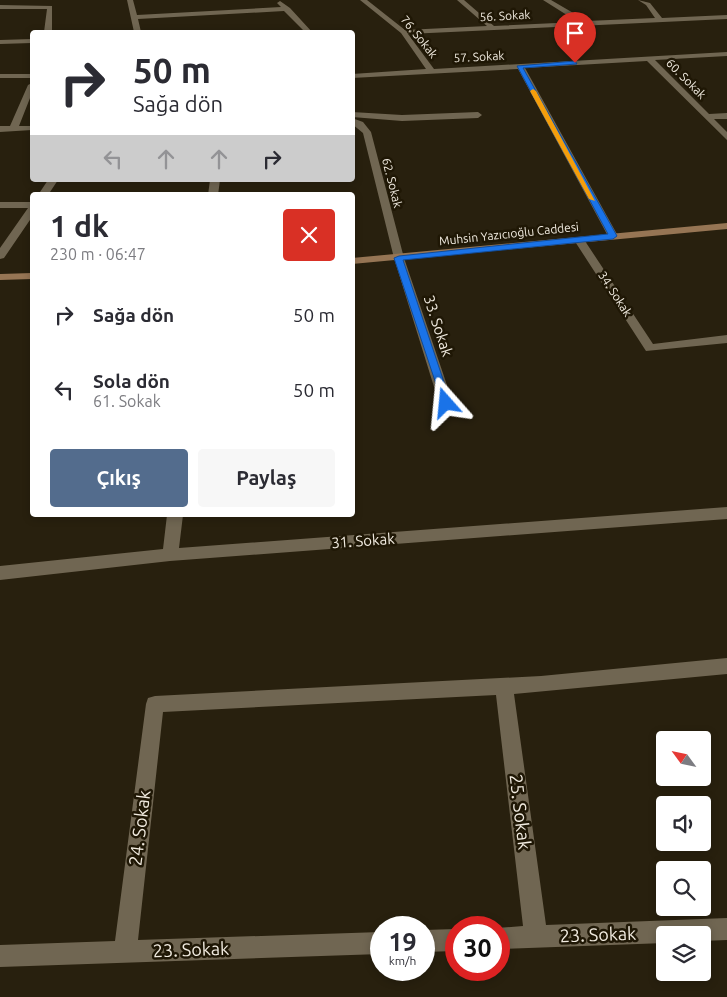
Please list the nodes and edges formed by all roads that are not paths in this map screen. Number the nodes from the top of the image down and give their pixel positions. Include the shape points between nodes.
1 (130, 0) edge
2 (277, 0) edge
3 (364, 0) edge
4 (460, 0) edge
5 (546, 0) edge
6 (641, 0) edge
7 (648, 2) edge
8 (0, 7) edge
9 (288, 9) junction
10 (135, 17) junction
11 (727, 17) edge
12 (660, 20) junction
13 (585, 24) junction
14 (493, 28) junction
15 (48, 30) edge
16 (137, 30) edge
17 (306, 30) edge
18 (403, 32) junction
19 (30, 41) edge
20 (0, 42) edge
21 (727, 54) edge
22 (650, 58) junction
23 (520, 66) junction
24 (432, 72) junction
25 (0, 76) edge
26 (30, 76) edge
27 (355, 76) edge
28 (30, 90) edge
29 (355, 114) edge
30 (478, 115) dead end
31 (727, 116) edge
32 (708, 117) junction
33 (355, 122) edge
34 (14, 128) junction
35 (30, 128) edge
36 (0, 129) edge
37 (727, 137) edge
38 (0, 205) edge
39 (30, 205) edge
40 (30, 213) edge
41 (727, 226) edge
42 (613, 236) junction
43 (579, 240) junction
44 (0, 256) edge
45 (399, 258) junction
46 (355, 261) edge
47 (30, 276) edge
48 (0, 277) edge
49 (727, 339) edge
50 (446, 403) dead end
51 (727, 513) edge
52 (175, 517) edge
53 (170, 555) junction
54 (0, 573) edge
55 (727, 666) edge
56 (504, 687) junction
57 (727, 930) edge
58 (536, 937) junction
59 (510, 938) edge
60 (370, 943) edge
61 (125, 952) junction
62 (0, 956) edge

1 - 10 street
2 - 9 street
3 - 18 street, 76. Sokak
4 - 14 street
5 - 13 street
6 - 7 street
7 - 12 street
8 - 15 street via 50,7
9 - 10 street
9 - 17 street
10 - 16 street
11 - 12 street, 56. Sokak
12 - 13 street, 56. Sokak
13 - 14 street, 56. Sokak
14 - 18 street, 56. Sokak
18 - 24 street, 76. Sokak
19 - 20 street
21 - 22 street, 57. Sokak
22 - 23 street, 57. Sokak
22 - 32 street, 60. Sokak
23 - 24 street, 57. Sokak
23 - 42 street
24 - 27 street, 57. Sokak
25 - 26 street
28 - 34 street
29 - 30 street via 402,118
31 - 32 street
32 - 37 street, 60. Sokak
33 - 45 street, 62. Sokak via 367,132
34 - 35 street
34 - 36 street
38 - 39 street
40 - 44 street
41 - 42 main road, Muhsin Yazıcıoğlu Caddesi
42 - 43 main road, Muhsin Yazıcıoğlu Caddesi
43 - 45 main road, Muhsin Yazıcıoğlu Caddesi
43 - 49 street, 34. Sokak via 650,348
45 - 46 main road, Muhsin Yazıcıoğlu Caddesi
45 - 50 street, 33. Sokak
47 - 48 main road
51 - 53 street, 31. Sokak
52 - 53 street
53 - 54 street, 31. Sokak
55 - 56 street
56 - 58 street, 25. Sokak
56 - 61 street, 24. Sokak via 155,704
57 - 58 street, 23. Sokak
58 - 59 street, 23. Sokak
60 - 61 street, 23. Sokak
61 - 62 street, 23. Sokak

